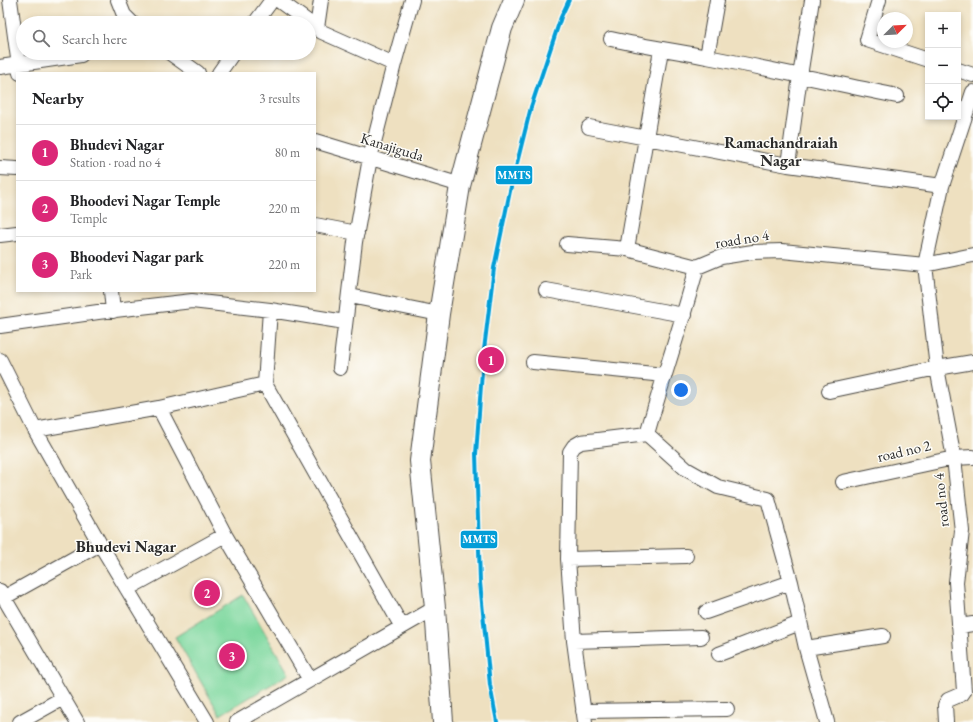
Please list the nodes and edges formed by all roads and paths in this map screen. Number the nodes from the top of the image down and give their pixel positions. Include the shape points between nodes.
1 (10, 0) edge
2 (118, 0) edge
3 (272, 0) edge
4 (278, 0) edge
5 (321, 0) edge
6 (412, 0) edge
7 (514, 0) edge
8 (717, 0) edge
9 (812, 0) edge
10 (879, 0) edge
11 (125, 16) edge
12 (260, 16) edge
13 (300, 16) edge
14 (317, 28) joint
15 (611, 39) dead end
16 (16, 41) edge
17 (661, 50) junction
18 (707, 57) junction
19 (925, 59) edge
20 (59, 60) edge
21 (180, 60) edge
22 (228, 60) edge
23 (394, 64) junction
24 (0, 67) edge
25 (20, 69) edge
26 (961, 71) edge
27 (197, 72) edge
28 (220, 72) edge
29 (973, 75) edge
30 (800, 76) junction
31 (973, 92) edge
32 (897, 96) dead end
33 (589, 127) dead end
34 (646, 138) junction
35 (316, 141) edge
36 (370, 158) junction
37 (788, 164) junction
38 (0, 168) edge
39 (16, 169) edge
40 (460, 186) junction
41 (942, 186) junction
42 (316, 225) edge
43 (357, 232) junction
44 (16, 233) edge
45 (0, 235) edge
46 (567, 244) dead end
47 (627, 249) junction
48 (973, 255) edge
49 (926, 265) junction
50 (697, 267) junction
51 (546, 290) dead end
52 (111, 292) edge
53 (350, 296) junction
54 (270, 310) junction
55 (114, 311) junction
56 (439, 314) junction
57 (684, 315) junction
58 (345, 322) junction
59 (0, 326) edge
60 (0, 360) edge
61 (533, 362) dead end
62 (973, 362) edge
63 (340, 368) dead end
64 (937, 368) junction
65 (664, 374) junction
66 (265, 384) junction
67 (829, 391) dead end
68 (159, 408) junction
69 (35, 430) junction
70 (647, 434) junction
71 (973, 457) edge
72 (954, 458) junction
73 (843, 482) dead end
74 (225, 535) junction
75 (100, 544) junction
76 (966, 552) edge
77 (686, 556) dead end
78 (568, 559) junction
79 (791, 582) junction
80 (127, 589) junction
81 (2, 595) edge
82 (435, 608) junction
83 (706, 612) dead end
84 (800, 623) junction
85 (966, 625) edge
86 (402, 627) junction
87 (701, 636) dead end
88 (883, 636) dead end
89 (574, 641) junction
90 (806, 648) junction
91 (719, 654) dead end
92 (310, 680) junction
93 (63, 698) junction
94 (727, 709) dead end
95 (584, 716) edge
96 (20, 722) edge
97 (77, 722) edge
98 (207, 722) edge
99 (236, 722) edge
100 (443, 722) edge
101 (827, 722) edge
102 (946, 722) edge

1 - 16 street
2 - 11 street
3 - 12 street
4 - 13 street
5 - 14 street
6 - 23 street
7 - 40 street via 502,28
8 - 18 street
9 - 30 street
10 - 19 street via 867,40
14 - 23 street
15 - 17 street
17 - 18 street
17 - 34 street
18 - 30 street
20 - 25 street
21 - 27 street
22 - 28 street
23 - 36 street
24 - 25 street
26 - 29 street
30 - 32 street
30 - 37 street
31 - 41 street, road no 4
33 - 34 street
34 - 37 street
34 - 47 street
35 - 36 street, Kanajiguda
36 - 40 street, Kanajiguda
36 - 43 street
37 - 41 street
38 - 39 street
40 - 56 street
41 - 49 street, road no 4
42 - 43 street
43 - 53 street
44 - 45 street
46 - 47 street
47 - 50 street
48 - 49 street, road no 4
49 - 50 street, road no 4 via 782,251 721,257
49 - 64 street, road no 4
50 - 57 street
51 - 57 street
52 - 55 street
53 - 56 street
53 - 58 street
54 - 55 street via 192,301
54 - 58 street
54 - 66 street
55 - 59 street
56 - 82 street via 420,461
57 - 65 street
58 - 63 street
60 - 69 street
61 - 65 street
62 - 64 street
64 - 67 street
64 - 72 street, road no 4
65 - 70 street
66 - 68 street
66 - 86 street
68 - 69 street
68 - 74 street
69 - 75 street
70 - 78 street via 581,442 570,452
70 - 79 street via 686,469 718,487 768,499
71 - 72 street, road no 2
72 - 73 street, road no 2
72 - 76 street, road no 4
74 - 80 street
74 - 92 street
75 - 80 street
75 - 81 street
76 - 85 street, road no 4 via 956,582
77 - 78 street
78 - 89 street
79 - 83 street
79 - 84 street
80 - 98 street
81 - 93 street
82 - 86 street
82 - 100 street
84 - 90 street
84 - 91 street
85 - 102 street, road no 4 via 964,691 948,700 945,705
86 - 92 street
87 - 89 street
88 - 90 street
89 - 95 street
90 - 101 street
92 - 99 street
93 - 96 street
93 - 97 street
94 - 95 street

